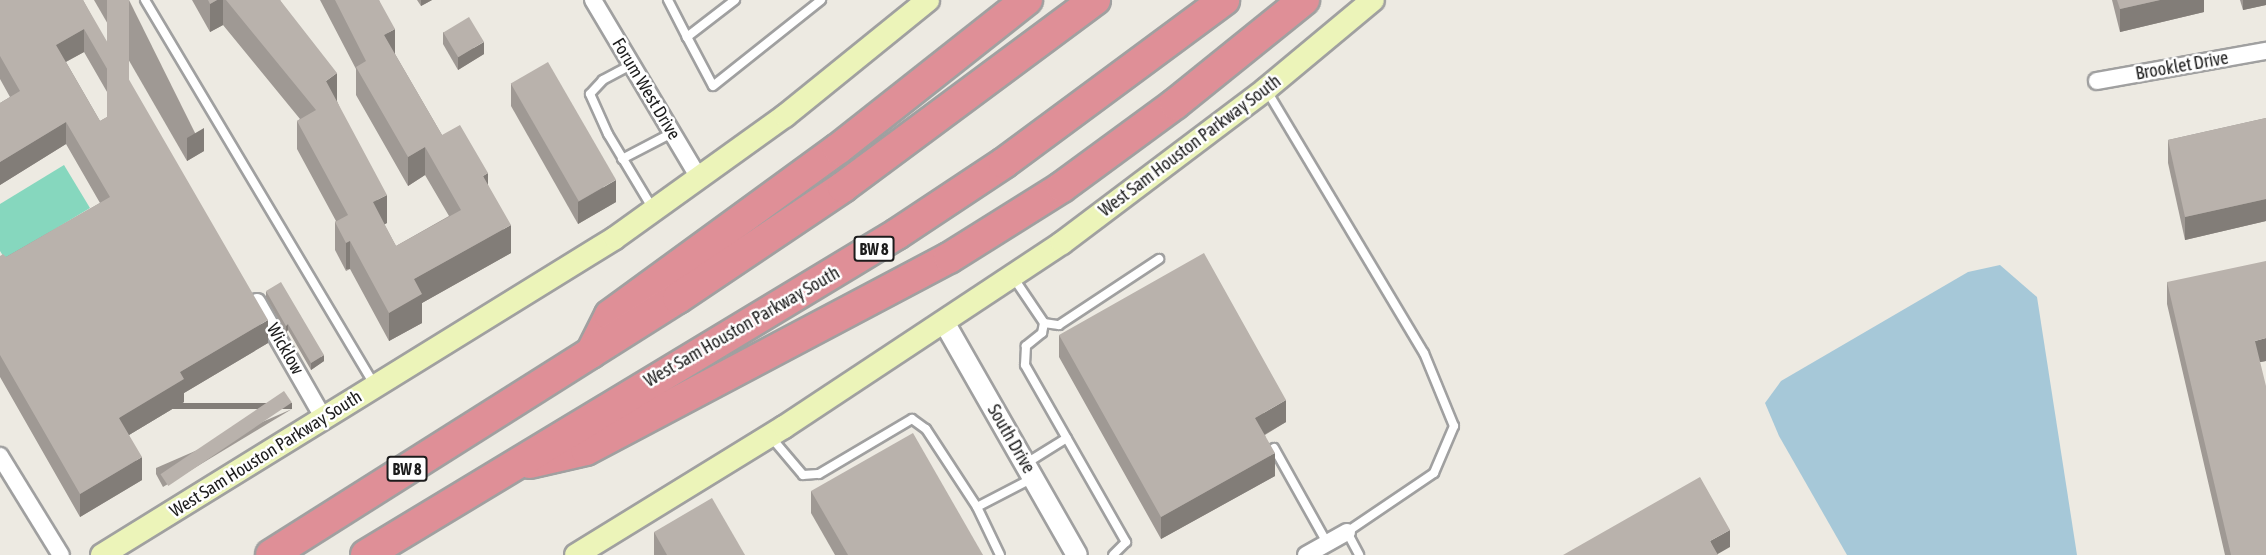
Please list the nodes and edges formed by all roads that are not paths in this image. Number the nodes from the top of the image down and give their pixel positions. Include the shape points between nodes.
1 (145, 0) edge
2 (593, 0) edge
3 (668, 0) edge
4 (735, 0) edge
5 (821, 0) edge
6 (928, 0) edge
7 (1027, 0) edge
8 (1095, 0) edge
9 (1224, 0) edge
10 (1304, 0) edge
11 (1373, 0) edge
12 (687, 37) junction
13 (2266, 51) edge
14 (631, 65) junction
15 (2097, 81) dead end
16 (1266, 89) junction
17 (672, 133) junction
18 (622, 159) junction
19 (699, 178) junction
20 (654, 210) junction
21 (1159, 259) dead end
22 (1012, 276) junction
23 (250, 289) edge
24 (944, 322) junction
25 (1044, 323) junction
26 (591, 353) junction
27 (375, 386) junction
28 (324, 419) junction
29 (770, 436) junction
30 (1067, 438) junction
31 (1274, 448) edge
32 (0, 456) edge
33 (504, 469) junction
34 (1029, 471) junction
35 (977, 507) junction
36 (1347, 532) junction
37 (1327, 543) junction
38 (61, 555) edge
39 (102, 555) edge
40 (271, 555) edge
41 (366, 555) edge
42 (576, 555) edge
43 (1000, 555) edge
44 (1077, 555) edge
45 (1113, 555) edge
46 (1306, 555) edge
47 (1359, 555) edge

1 - 27 lane
2 - 14 street, Forum West Drive
3 - 12 lane
4 - 12 lane
5 - 12 lane via 713,86
6 - 19 main road, West Sam Houston Parkway South via 785,116
7 - 26 highway via 838,149 610,315
8 - 26 highway, BW 8 via 843,187
9 - 33 highway, West Sam Houston Parkway South / BW 8 via 1004,164 897,234 733,337 626,395
10 - 33 highway via 1175,104 1062,187 868,303 586,450
11 - 16 main road, West Sam Houston Parkway South
13 - 15 street, Brooklet Drive
14 - 17 street, Forum West Drive
14 - 18 lane via 603,80 590,94
16 - 22 main road, West Sam Houston Parkway South
16 - 36 lane via 1424,353 1454,426 1434,473
17 - 18 lane
17 - 19 street, Forum West Drive
18 - 20 lane
19 - 20 main road, West Sam Houston Parkway South
20 - 27 main road, West Sam Houston Parkway South
21 - 25 lane via 1059,325
22 - 24 main road, West Sam Houston Parkway South
22 - 25 lane
23 - 28 street, Wicklow
24 - 29 main road, West Sam Houston Parkway South
24 - 34 street, South Drive
25 - 30 lane via 1042,333 1026,346 1025,365
26 - 40 highway, BW 8
27 - 28 main road, West Sam Houston Parkway South
28 - 39 main road, West Sam Houston Parkway South
29 - 35 lane via 803,475 819,474 912,419 926,429
29 - 42 main road, West Sam Houston Parkway South
30 - 34 lane
30 - 45 lane via 1126,542
31 - 37 lane
32 - 38 street
33 - 41 highway, West Sam Houston Parkway South / BW 8
34 - 35 lane
34 - 44 street, South Drive
35 - 43 lane
36 - 37 street
36 - 47 lane
37 - 46 street

